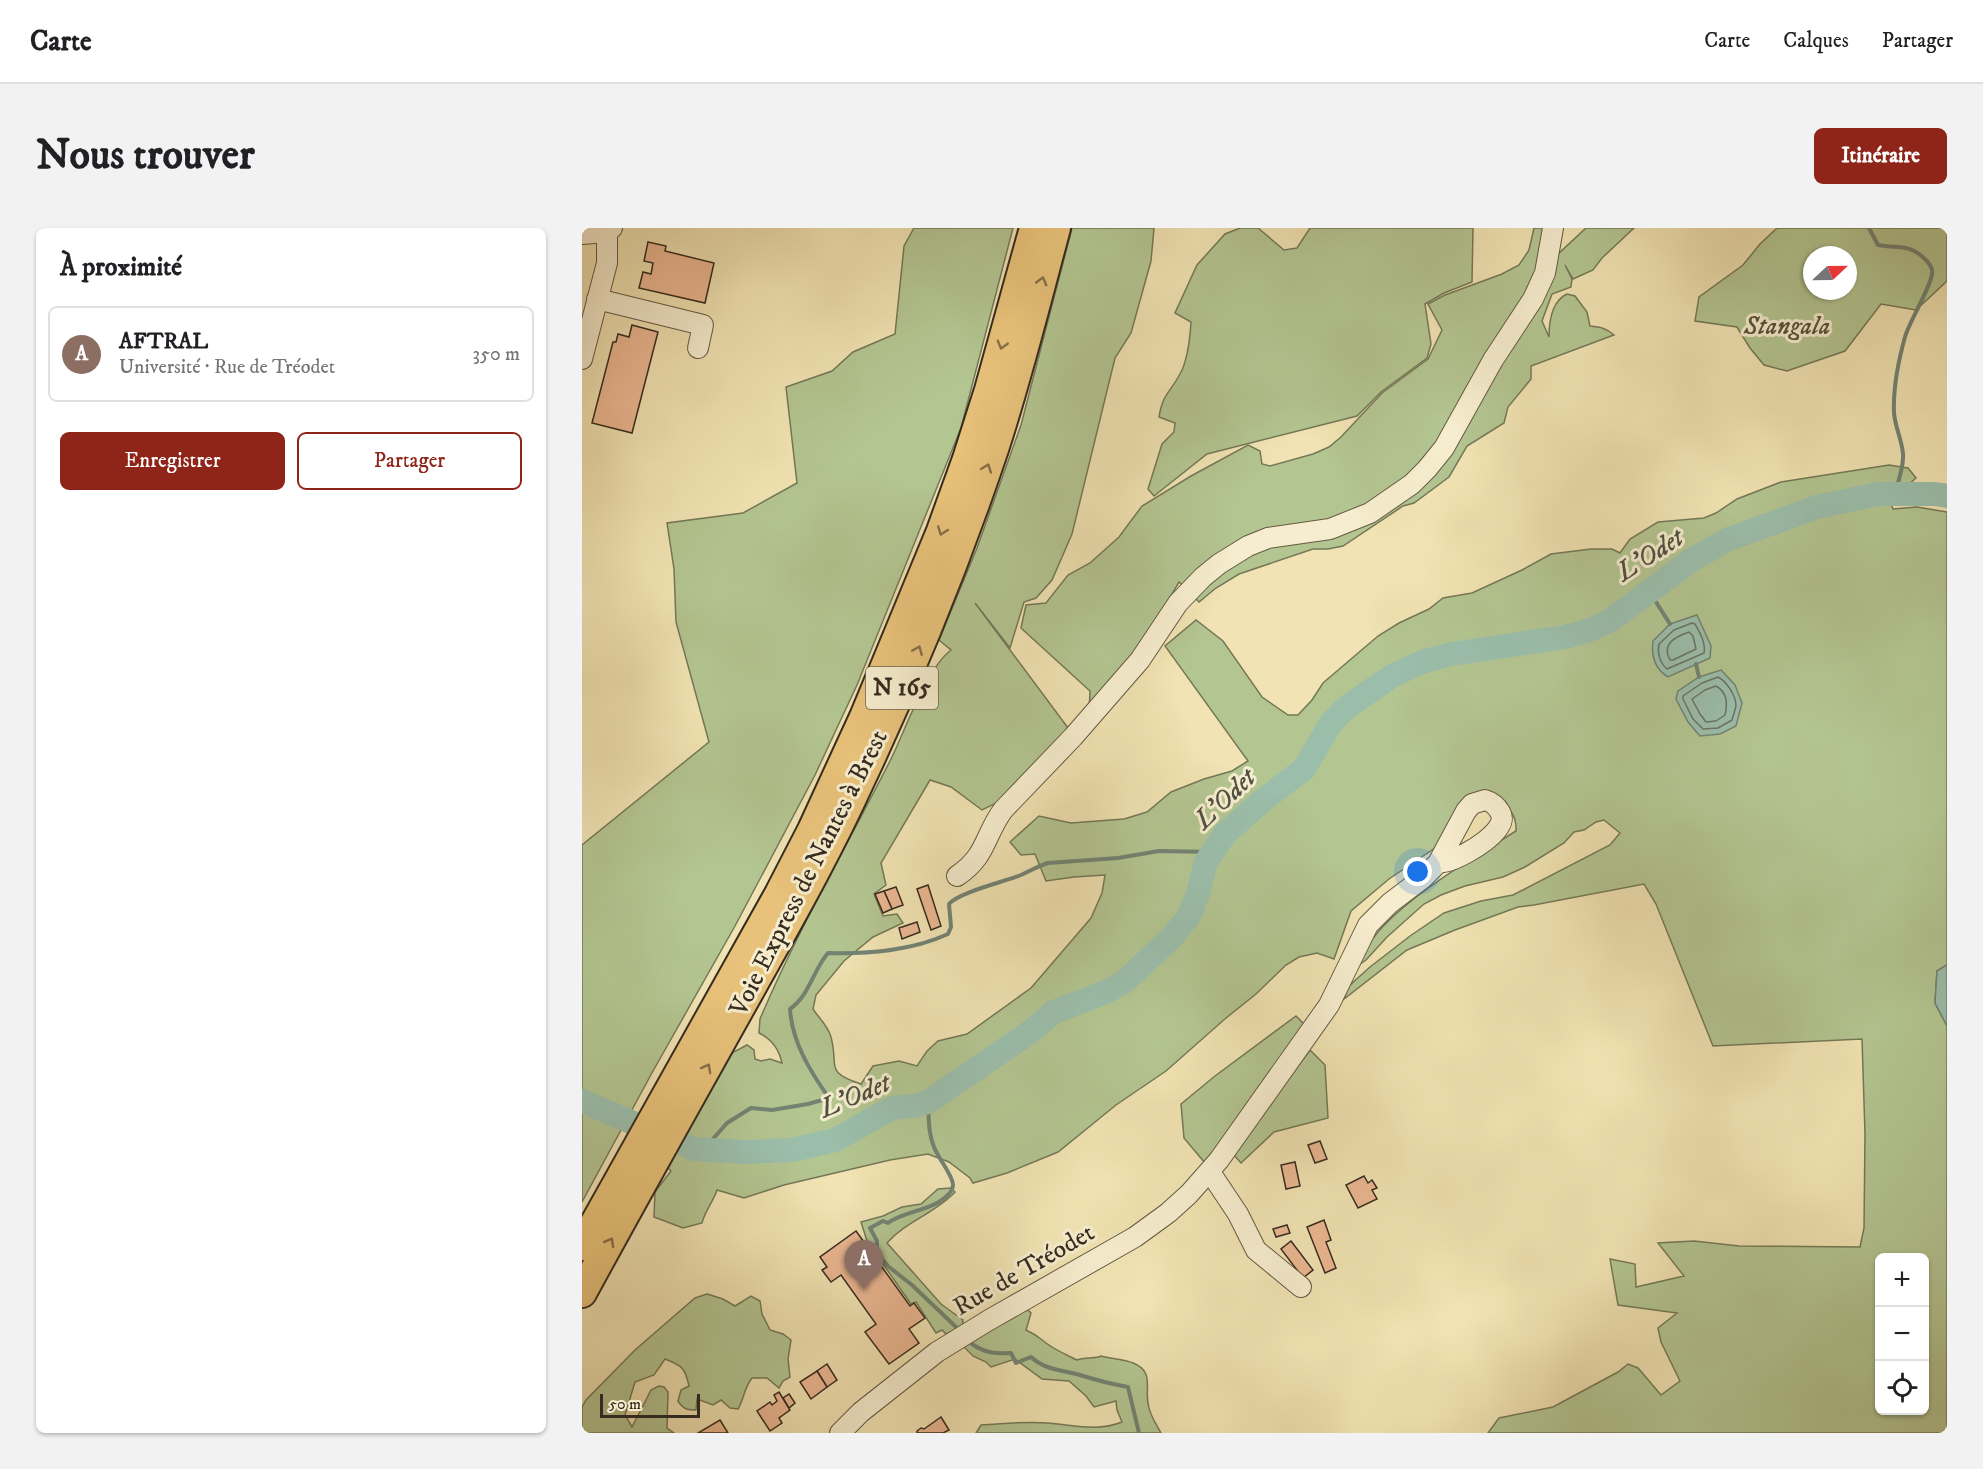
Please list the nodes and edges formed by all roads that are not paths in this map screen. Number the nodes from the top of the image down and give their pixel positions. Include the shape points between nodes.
1 (1034, 228) edge
2 (1056, 228) edge
3 (1553, 228) edge
4 (610, 230) edge
5 (582, 234) edge
6 (597, 299) junction
7 (698, 348) dead end
8 (582, 359) edge
9 (1438, 863) dead end
10 (957, 876) dead end
11 (669, 1114) junction
12 (645, 1157) junction
13 (1210, 1172) junction
14 (582, 1246) edge
15 (1301, 1287) dead end
16 (582, 1293) edge
17 (840, 1433) edge

1 -> 11 highway, Voie Express de Nantes à Brest / N 165 via 989,390 941,531 864,717 816,820
11 -> 2 highway, Voie Express de Nantes à Brest / N 165 via 816,868 859,785 920,648 994,448
3 - 10 street via 1545,273 1533,300 1444,448 1427,469 1390,501 1363,516 1330,529 1268,538 1242,549 1203,577 1178,603 1140,660 1003,810 979,856
4 - 5 street
4 - 6 street via 607,263
6 - 7 street via 703,325
6 - 8 street
9 - 13 street, Rue de Tréodet via 1368,925 1329,1005
11 - 12 highway, Voie Express de Nantes à Brest / N 165
12 - 14 highway, Voie Express de Nantes à Brest / N 165
16 -> 12 highway, Voie Express de Nantes à Brest / N 165
13 - 15 street via 1257,1250
13 - 17 street, Rue de Tréodet via 1152,1226 937,1352

